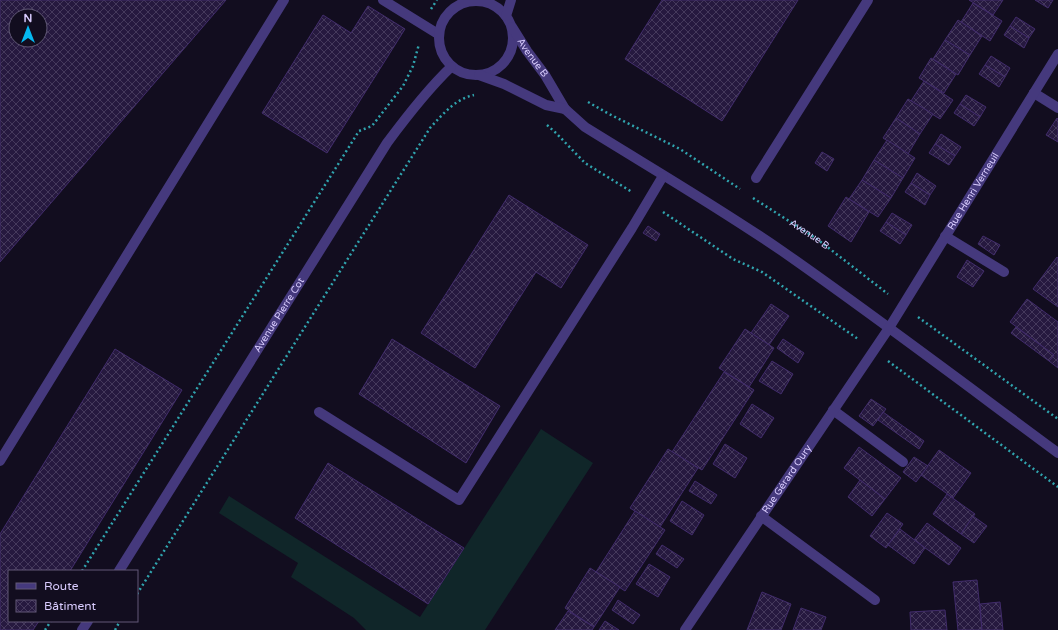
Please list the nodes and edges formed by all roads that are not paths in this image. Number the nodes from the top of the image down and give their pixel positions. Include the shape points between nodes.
1 (284, 0) edge
2 (383, 0) edge
3 (472, 0) edge
4 (511, 0) edge
5 (868, 0) edge
6 (456, 2) edge
7 (506, 16) junction
8 (512, 27) junction
9 (438, 34) junction
10 (1058, 54) edge
11 (451, 67) junction
12 (479, 75) junction
13 (1034, 93) junction
14 (1058, 108) edge
15 (565, 109) junction
16 (663, 176) junction
17 (756, 178) dead end
18 (945, 236) junction
19 (1004, 272) dead end
20 (889, 328) junction
21 (833, 410) junction
22 (319, 412) dead end
23 (1058, 453) edge
24 (0, 461) edge
25 (903, 462) dead end
26 (761, 516) junction
27 (120, 570) edge
28 (875, 600) dead end
29 (685, 630) edge

1 - 24 street
2 - 9 street
3 - 6 street
3 - 7 street via 485,1 497,7
4 - 7 street
5 - 17 street
6 - 9 street via 442,21
7 - 8 street
8 - 12 street via 514,39 505,61 496,69
8 - 15 street, Avenue B
9 - 11 street via 443,58
10 - 13 street, Rue Henri Verneuil
11 - 12 street via 462,73
11 - 27 street, Avenue Pierre Cot via 420,100 387,143
12 - 15 street, Avenue B via 504,84 546,105
13 - 14 street
13 - 18 street, Rue Henri Verneuil
15 - 16 street, Avenue B via 585,127
16 - 20 street, Avenue B via 781,251
16 - 22 street via 459,500
18 - 19 street
18 - 20 street, Rue Henri Verneuil
20 - 21 street, Rue Gérard Oury
20 - 23 street, Avenue B
21 - 25 street
21 - 26 street, Rue Gérard Oury
26 - 28 street
26 - 29 street, Rue Gérard Oury

